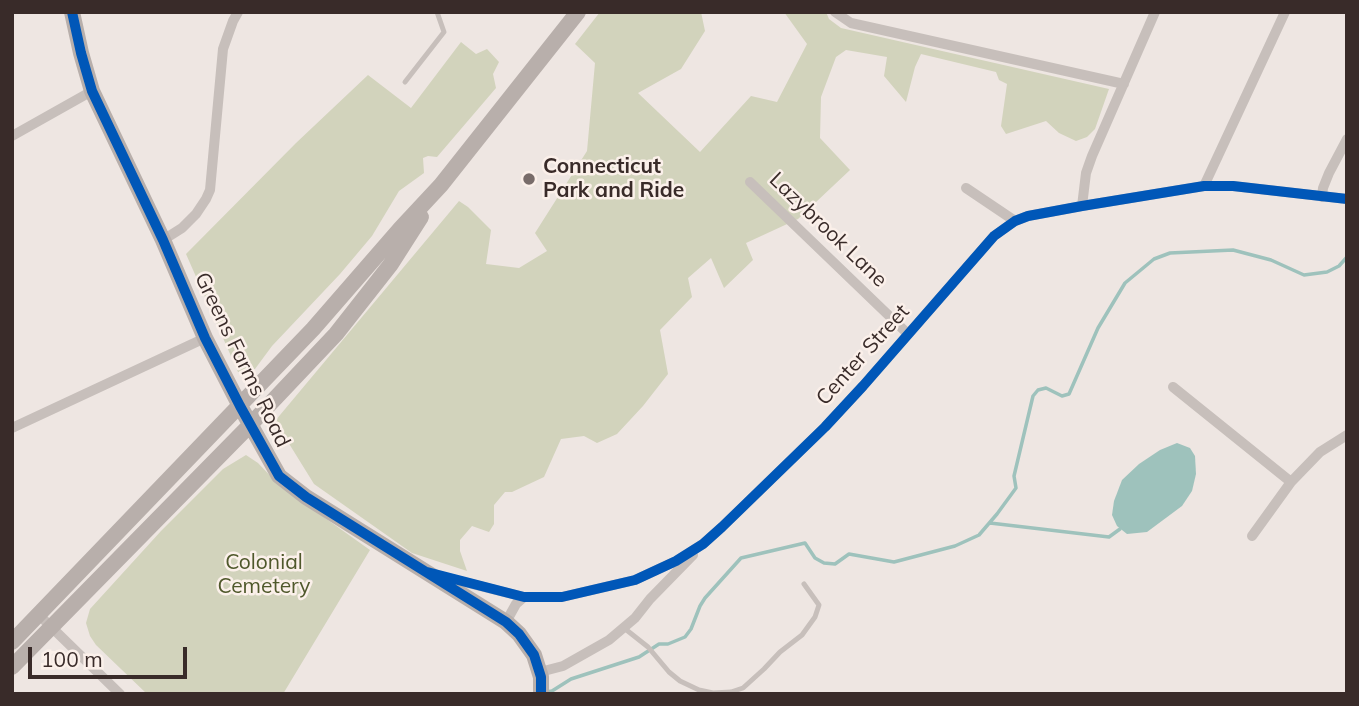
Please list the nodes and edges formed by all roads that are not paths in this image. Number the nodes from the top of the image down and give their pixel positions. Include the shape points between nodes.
1 (72, 12) edge
2 (238, 12) edge
3 (437, 12) edge
4 (578, 12) edge
5 (835, 12) edge
6 (1155, 12) edge
7 (1285, 12) edge
8 (405, 82) dead end
9 (1124, 84) junction
10 (92, 91) junction
11 (12, 136) edge
12 (1347, 139) edge
13 (750, 182) dead end
14 (441, 185) junction
15 (1204, 186) junction
16 (967, 188) dead end
17 (1322, 197) junction
18 (1347, 199) edge
19 (1082, 206) junction
20 (1015, 221) junction
21 (163, 240) junction
22 (908, 334) junction
23 (205, 338) junction
24 (1173, 387) dead end
25 (240, 407) junction
26 (250, 425) junction
27 (12, 428) edge
28 (1347, 435) edge
29 (1292, 482) junction
30 (1252, 536) dead end
31 (703, 544) junction
32 (427, 572) junction
33 (804, 584) dead end
34 (524, 597) junction
35 (38, 615) junction
36 (506, 622) junction
37 (51, 627) junction
38 (624, 628) junction
39 (12, 642) edge
40 (12, 667) edge
41 (541, 683) edge
42 (120, 694) edge

1 - 10 main road, Greens Farms Road
2 - 21 street via 223,49 212,181 196,214
3 - 8 lane via 444,32
4 - 14 main road
5 - 9 street via 851,23
6 - 9 street
7 - 15 street
9 - 19 street via 1086,173
10 - 11 street
10 - 21 main road, Greens Farms Road
12 - 17 street via 1322,188
13 - 22 street, Lazybrook Lane
14 - 25 main road
14 - 26 main road via 362,302
15 - 17 street, Center Street
15 - 19 street, Center Street
16 - 20 street
17 - 18 street, Center Street
19 - 20 street, Center Street
20 - 22 street, Center Street via 994,236
21 - 23 main road, Greens Farms Road
22 - 31 street, Center Street via 825,427
23 - 25 main road, Greens Farms Road
23 - 27 street
24 - 29 street
25 - 26 main road, Greens Farms Road
25 - 35 main road
26 - 32 main road, Greens Farms Road via 279,476
26 - 37 main road
28 - 29 street via 1320,452
29 - 30 street
31 - 34 street, Center Street via 635,580 562,597
31 - 38 street, Center Street
32 - 34 street, Center Street
32 - 36 main road, Greens Farms Road
33 - 38 lane via 819,604 815,617 802,635 743,688 731,692 699,690 680,681
34 - 36 street
35 - 37 street
35 - 39 main road
36 - 41 main road, Greens Farms Road via 534,655
37 - 40 main road
37 - 42 street
38 - 41 street, Center Street

